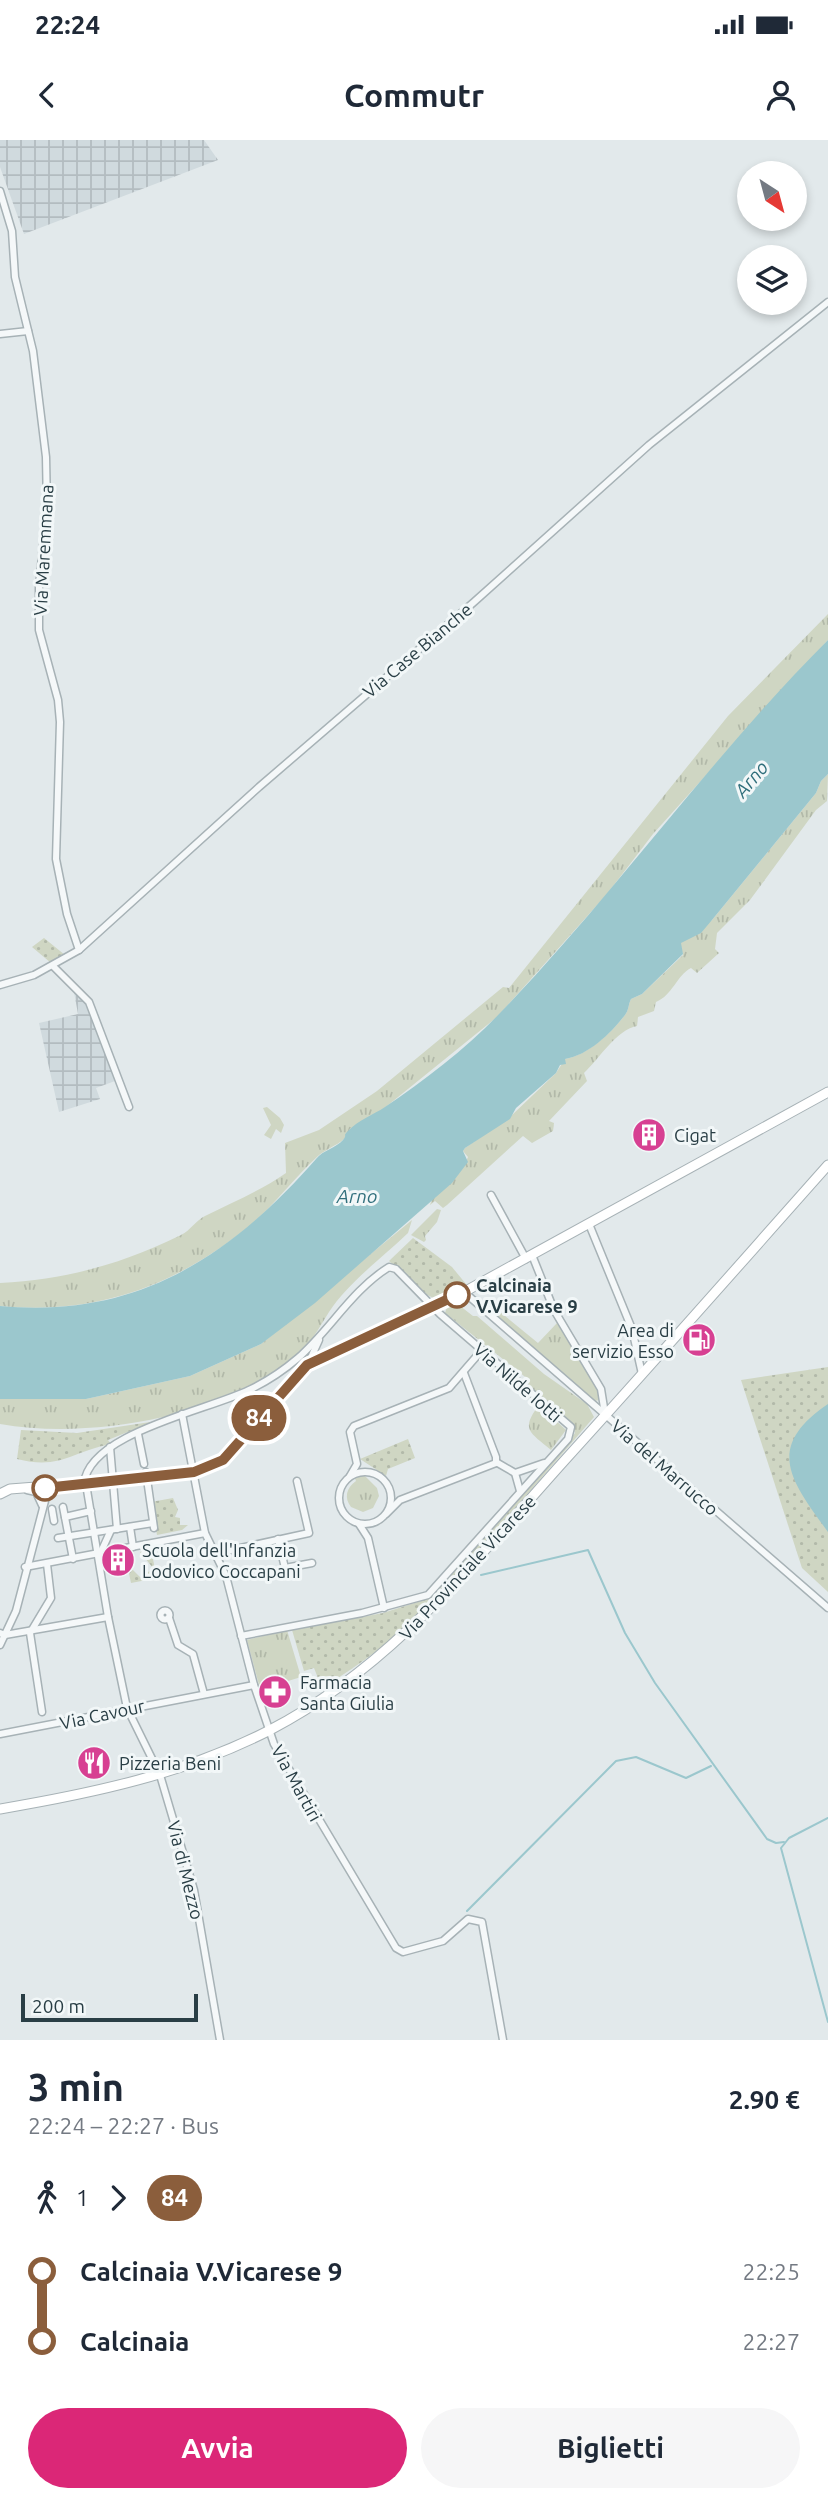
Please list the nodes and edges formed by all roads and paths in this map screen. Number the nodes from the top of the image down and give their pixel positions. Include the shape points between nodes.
1 (0, 191) edge
2 (828, 302) edge
3 (28, 331) junction
4 (0, 334) edge
5 (79, 950) junction
6 (53, 966) junction
7 (0, 985) edge
8 (828, 1092) edge
9 (129, 1107) dead end
10 (828, 1165) edge
11 (491, 1195) dead end
12 (589, 1224) junction
13 (529, 1257) junction
14 (464, 1292) junction
15 (433, 1307) junction
16 (322, 1332) junction
17 (482, 1350) junction
18 (307, 1365) junction
19 (464, 1373) junction
20 (642, 1374) junction
21 (182, 1414) junction
22 (606, 1416) junction
23 (138, 1434) junction
24 (110, 1447) junction
25 (496, 1462) junction
26 (548, 1462) junction
27 (144, 1464) dead end
28 (194, 1472) junction
29 (515, 1473) junction
30 (146, 1475) junction
31 (350, 1476) junction
32 (297, 1480) dead end
33 (114, 1481) junction
34 (85, 1484) junction
35 (56, 1487) junction
36 (18, 1488) junction
37 (520, 1491) junction
38 (0, 1494) edge
39 (43, 1507) junction
40 (63, 1507) dead end
41 (52, 1509) dead end
42 (90, 1511) junction
43 (383, 1516) junction
44 (65, 1517) junction
45 (54, 1521) dead end
46 (357, 1523) junction
47 (130, 1527) junction
48 (154, 1527) junction
49 (114, 1529) junction
50 (94, 1533) junction
51 (205, 1533) junction
52 (68, 1537) junction
53 (58, 1538) dead end
54 (368, 1538) junction
55 (278, 1539) junction
56 (158, 1542) junction
57 (133, 1547) junction
58 (217, 1553) junction
59 (98, 1555) junction
60 (73, 1559) junction
61 (312, 1563) dead end
62 (47, 1564) junction
63 (25, 1567) junction
64 (384, 1608) junction
65 (828, 1608) edge
66 (108, 1617) junction
67 (169, 1618) dead end
68 (33, 1629) junction
69 (2, 1634) edge
70 (241, 1636) junction
71 (0, 1645) edge
72 (254, 1685) junction
73 (204, 1694) junction
74 (127, 1708) junction
75 (42, 1713) dead end
76 (270, 1730) junction
77 (0, 1734) edge
78 (160, 1775) junction
79 (0, 1809) edge
80 (220, 2040) edge
81 (503, 2040) edge

1 - 3 street, Via Maremmana via 12,231 15,277
2 - 5 street, Via Case Bianche via 649,445
3 - 4 street
3 - 5 street, Via Maremmana via 47,469 39,630 60,722 56,859
5 - 6 street, Via Case Bianche
6 - 7 street, Via Case Bianche
6 - 9 street via 89,1002
8 - 12 main road
10 - 20 main road, Via Provinciale Vicarese
11 - 13 street
12 - 13 main road
12 - 20 street via 632,1329
13 - 14 main road
13 - 22 street, Via del Marrucco via 601,1389
14 - 15 main road
14 - 22 street
15 - 16 street, Via Nilde Iotti via 389,1267
15 - 17 street, Via Nilde Iotti
15 - 18 main road
16 - 18 street
16 - 21 street via 298,1358 261,1383
17 - 19 street
17 - 26 street, Via Nilde Iotti via 570,1427 570,1436
18 - 28 main road via 229,1455 213,1467
19 - 25 street
19 - 31 street via 449,1388 354,1426 357,1464
20 - 22 main road, Via Provinciale Vicarese
21 - 23 street
21 - 28 street
22 - 65 street, Via del Marrucco
22 - 76 main road, Via Provinciale Vicarese via 410,1630 339,1687
23 - 24 street
23 - 27 street
24 - 33 street
24 - 34 street via 96,1456
25 - 29 street
25 - 43 street via 400,1500
26 - 29 street
26 - 37 street, Via Nilde Iotti
28 - 30 main road
28 - 51 street
29 - 37 street
30 - 33 main road
30 - 48 street
31 - 43 street via 367,1471 384,1479 391,1497
31 - 46 street via 341,1487 339,1502 346,1517
32 - 55 street via 309,1533
33 - 34 main road
33 - 49 street
34 - 35 main road
34 - 42 street, Via di Mezzo
35 - 36 main road
35 - 39 street
36 - 38 main road
36 - 39 street via 36,1492
37 - 64 street, Via Nilde Iotti via 428,1595
39 - 63 street
40 - 44 street
41 - 45 street
42 - 44 street
42 - 50 street, Via di Mezzo
43 - 46 street via 369,1524
43 - 54 street
44 - 52 street
46 - 54 street
47 - 48 street
47 - 49 street
47 - 57 street
48 - 56 street
49 - 50 street
49 - 59 street
50 - 52 street
50 - 59 street, Via di Mezzo
51 - 56 street
51 - 58 street, Via Martiri
52 - 53 street
52 - 60 street
54 - 64 street
55 - 58 street
55 - 61 street via 285,1568
56 - 57 street
57 - 59 street
58 - 70 street, Via Martiri
59 - 60 street
59 - 66 street, Via di Mezzo
60 - 62 street
62 - 63 street
62 - 68 street via 51,1598
63 - 69 street via 16,1611
64 - 70 street, Via Nilde Iotti
66 - 68 street
66 - 74 street, Via di Mezzo
67 - 73 street via 178,1646 193,1653
68 - 69 street
68 - 75 street
69 - 71 street
70 - 72 street, Via Martiri
72 - 73 street, Via Cavour
72 - 76 street, Via Martiri
73 - 74 street, Via Cavour
74 - 77 street, Via Cavour
74 - 78 street, Via di Mezzo
76 - 78 main road, Via Provinciale Vicarese
76 - 81 street, Via Martiri via 306,1801 398,1950 446,1940 471,1918 480,1920
78 - 79 main road, Via Provinciale Vicarese via 97,1792
78 - 80 street, Via di Mezzo via 194,1890

